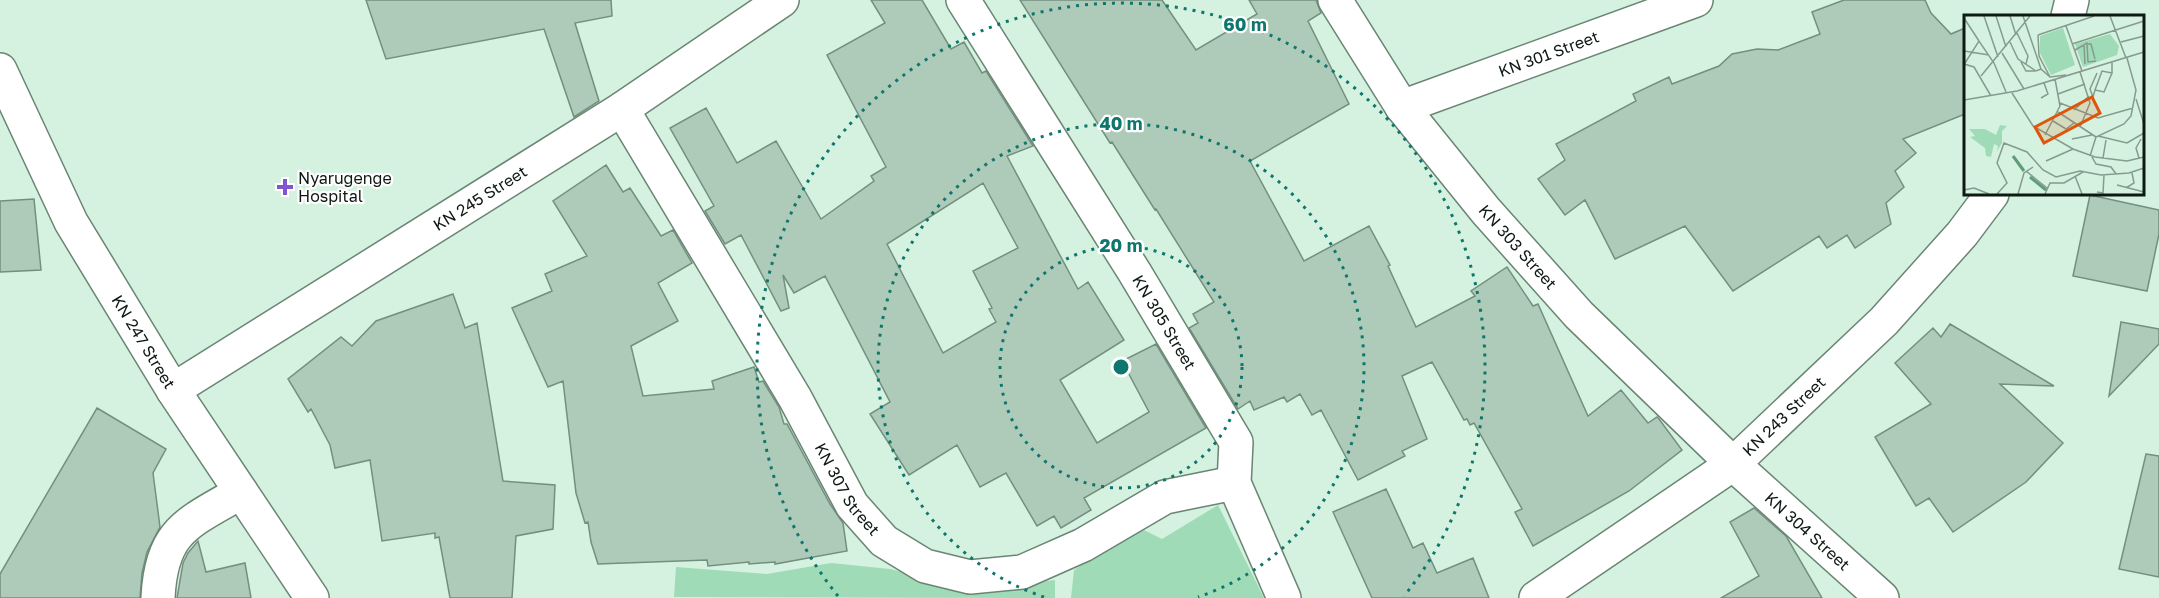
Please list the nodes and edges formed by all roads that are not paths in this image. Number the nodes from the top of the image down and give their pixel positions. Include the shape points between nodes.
1 (782, 0) edge
2 (963, 0) edge
3 (1335, 0) edge
4 (1696, 0) edge
5 (2072, 0) edge
6 (2068, 15) edge
7 (0, 70) edge
8 (1402, 107) junction
9 (622, 109) junction
10 (1991, 195) edge
11 (173, 390) junction
12 (1733, 464) junction
13 (1234, 483) junction
14 (241, 492) junction
15 (158, 598) edge
16 (312, 598) edge
17 (1284, 598) edge
18 (1536, 598) edge
19 (1882, 598) edge

1 - 9 street, KN 245 Street
2 - 13 street, KN 305 Street via 1136,273 1236,442
3 - 8 street, KN 303 Street
4 - 8 street, KN 301 Street
5 - 6 street
7 - 11 street, KN 247 Street via 71,222
8 - 12 street, KN 303 Street via 1485,211 1579,315
9 - 11 street, KN 245 Street
9 - 13 street, KN 307 Street via 795,398 852,505 892,546 925,566 970,577 1022,572 1083,545 1165,497
10 - 12 street, KN 243 Street via 1962,234 1884,321
11 - 14 street, KN 247 Street
12 - 18 street, KN 243 Street
12 - 19 street, KN 304 Street
13 - 17 street, KN 305 Street
14 - 15 street via 180,530 162,567
14 - 16 street, KN 247 Street

